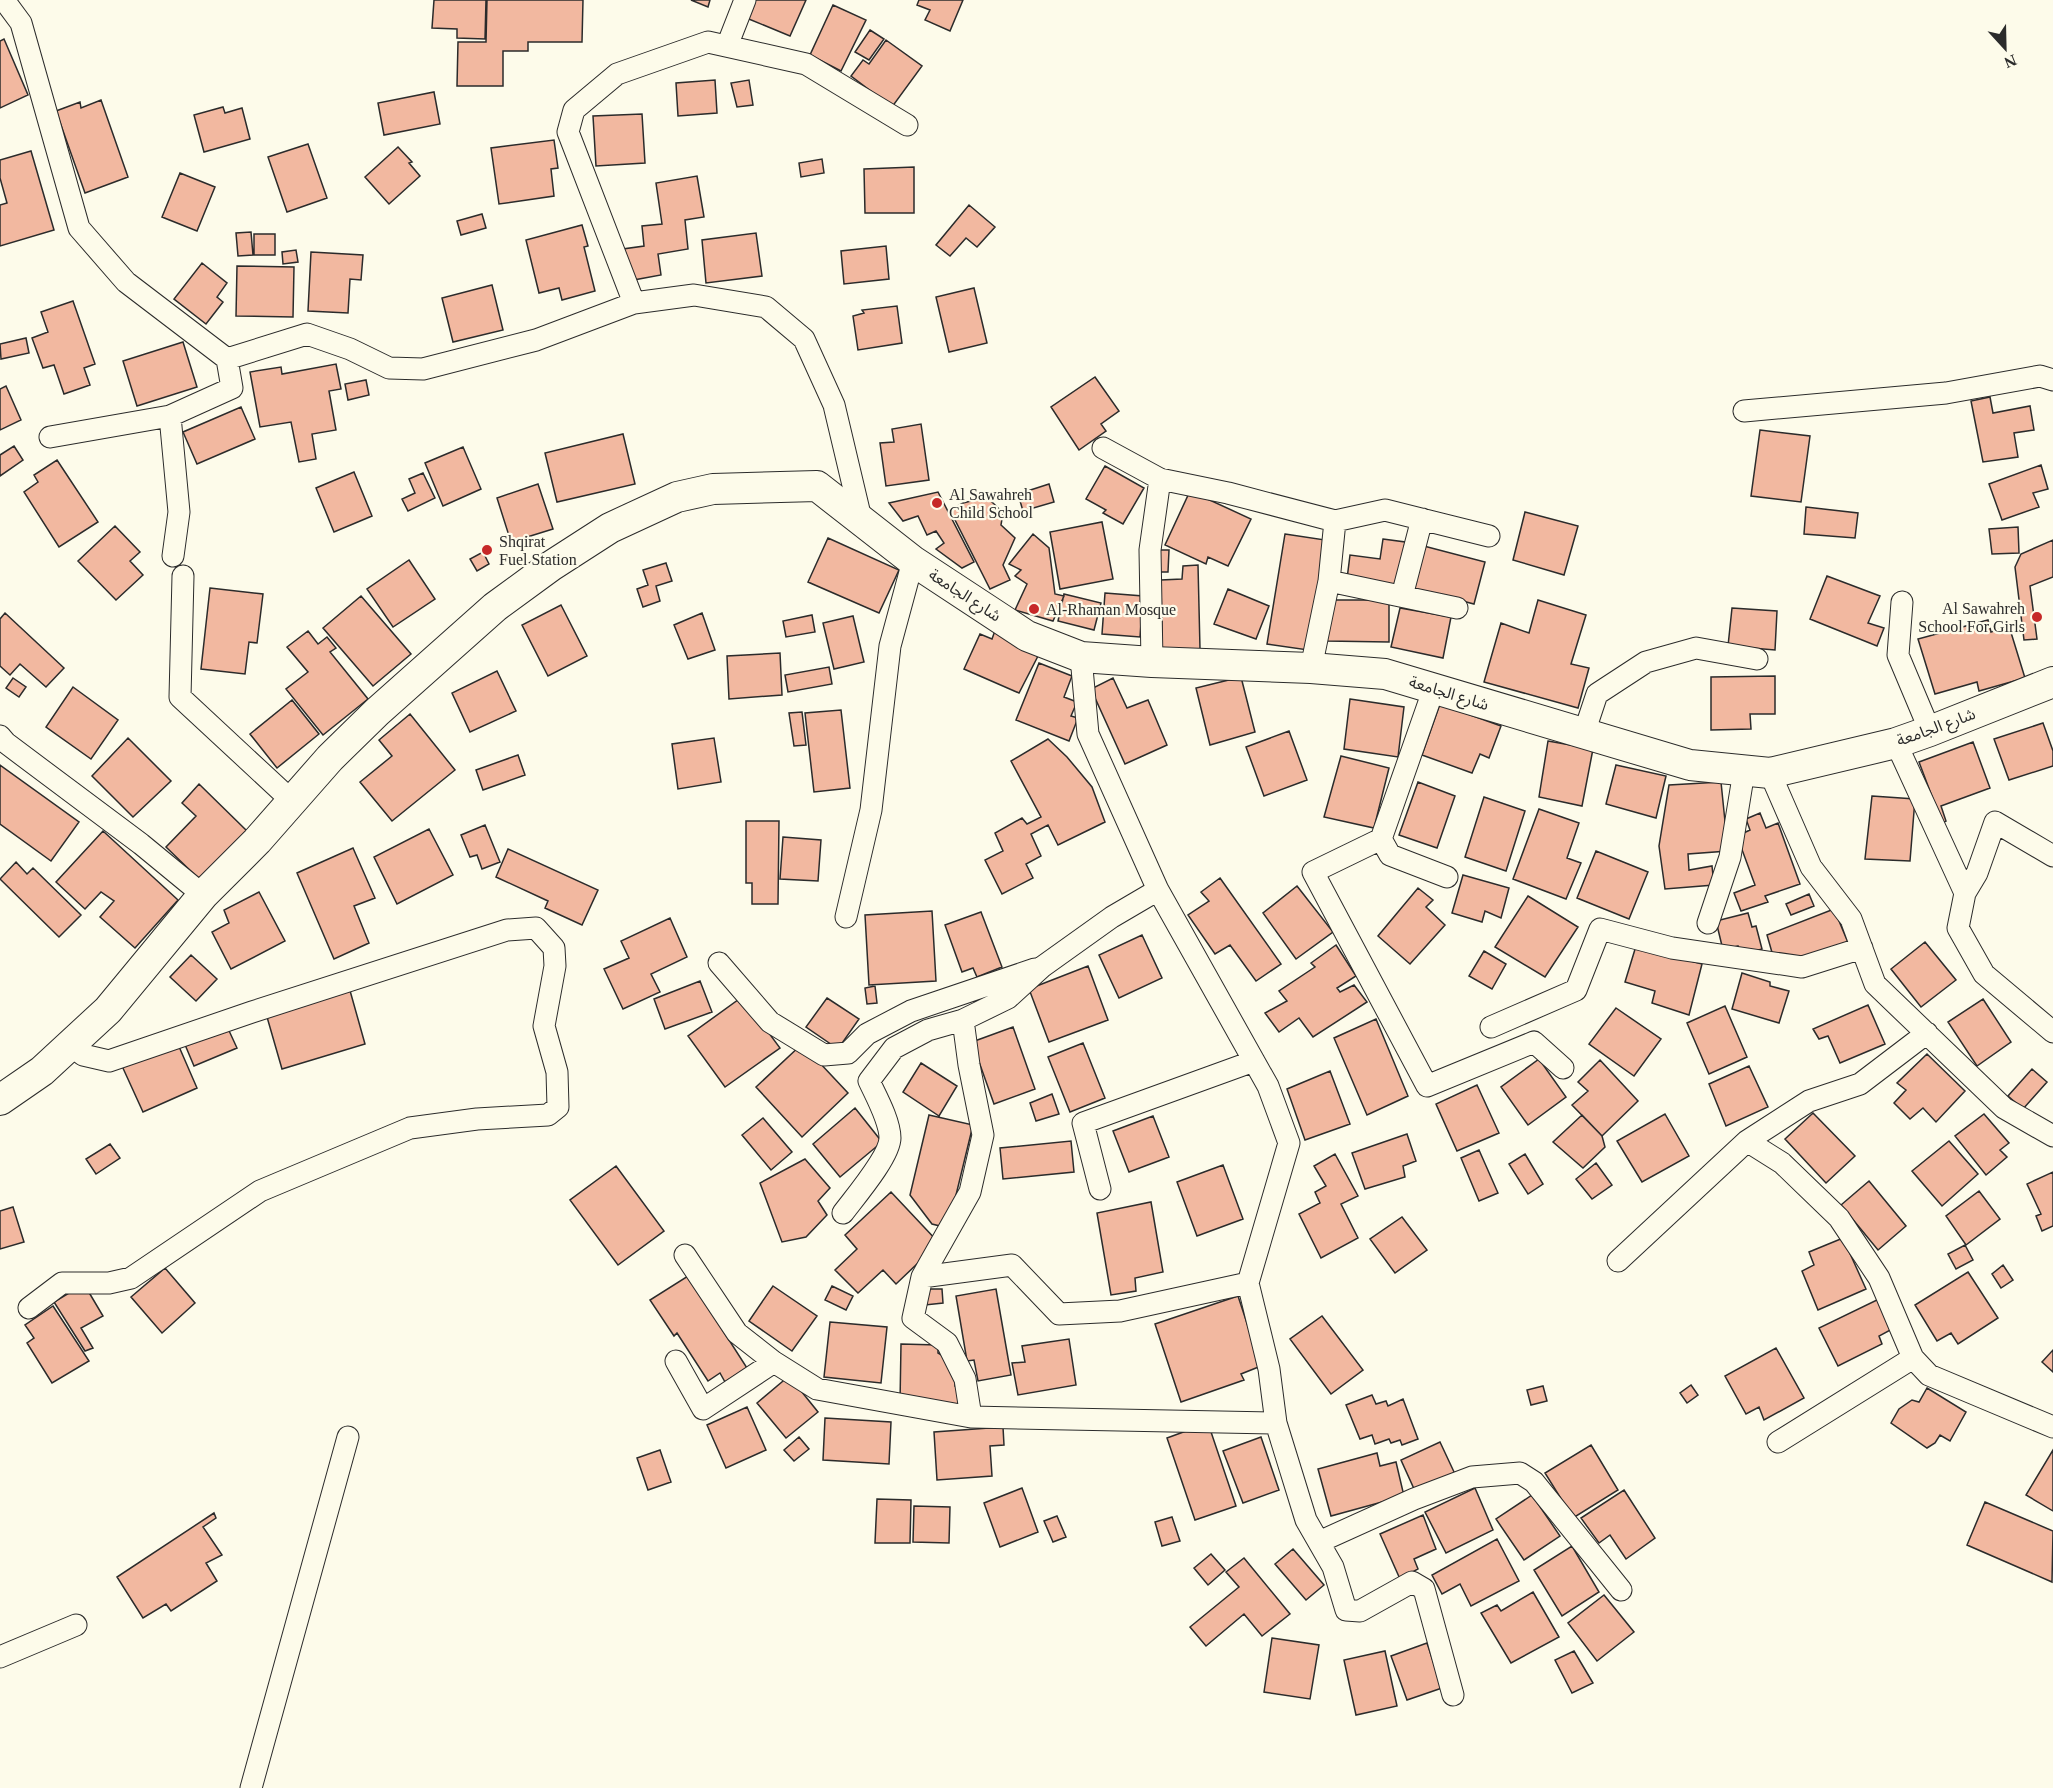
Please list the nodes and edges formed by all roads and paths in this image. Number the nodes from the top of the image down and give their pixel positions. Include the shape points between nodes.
1 (4, 0) edge
2 (745, 0) edge
3 (727, 46) junction
4 (907, 125) dead end
5 (634, 303) junction
6 (227, 358) junction
7 (2053, 380) edge
8 (1744, 411) dead end
9 (170, 416) junction
10 (50, 437) dead end
11 (1103, 448) dead end
12 (1160, 479) junction
13 (1422, 519) junction
14 (1335, 521) junction
15 (862, 523) junction
16 (1489, 536) dead end
17 (173, 556) dead end
18 (912, 561) junction
19 (183, 576) dead end
20 (1329, 581) junction
21 (1402, 596) junction
22 (1902, 602) dead end
23 (1456, 608) dead end
24 (1081, 657) junction
25 (1757, 659) dead end
26 (1152, 662) junction
27 (1311, 668) junction
28 (2053, 682) edge
29 (1434, 688) junction
30 (1930, 731) junction
31 (1584, 733) junction
32 (2, 743) edge
33 (1896, 743) junction
34 (1757, 772) junction
35 (292, 801) junction
36 (1381, 839) junction
37 (2053, 856) edge
38 (1447, 877) dead end
39 (1158, 891) junction
40 (1965, 893) junction
41 (203, 895) junction
42 (846, 916) dead end
43 (1708, 923) dead end
44 (1862, 948) junction
45 (719, 963) dead end
46 (1042, 967) junction
47 (963, 1020) junction
48 (1491, 1027) dead end
49 (2053, 1032) edge
50 (1927, 1033) junction
51 (70, 1045) junction
52 (1254, 1061) junction
53 (1563, 1068) dead end
54 (0, 1100) edge
55 (2053, 1136) edge
56 (1747, 1141) junction
57 (1100, 1189) dead end
58 (843, 1213) dead end
59 (685, 1255) dead end
60 (1618, 1261) dead end
61 (922, 1277) junction
62 (1248, 1283) junction
63 (29, 1308) dead end
64 (1913, 1358) junction
65 (676, 1361) dead end
66 (774, 1362) junction
67 (970, 1417) junction
68 (1276, 1423) junction
69 (2053, 1427) edge
70 (348, 1437) dead end
71 (1778, 1442) dead end
72 (1319, 1542) junction
73 (1621, 1590) dead end
74 (76, 1625) dead end
75 (0, 1657) edge
76 (1453, 1695) dead end
77 (251, 1788) edge

1 - 6 street via 21,23 79,228 126,282
2 - 3 street
3 - 4 street via 806,63
3 - 5 street via 708,42 617,74 574,110 568,132
5 - 6 street via 536,340 423,369 389,368 307,334
5 - 15 street via 694,295 766,307 804,339 834,405
6 - 9 street via 232,388
7 - 8 street via 2040,376 1946,393
9 - 10 street
9 - 17 street via 179,512
11 - 12 street
12 - 14 street
12 - 26 street via 1150,550
13 - 14 street via 1384,510
13 - 16 street
13 - 21 street
14 - 20 street
15 - 18 main road, شارع الجامعة
15 - 35 main road, شارع الجامعة via 817,486 713,489 649,508 610,528 495,607 377,712
18 - 24 main road, شارع الجامعة via 1027,636
18 - 42 street via 890,646 871,810
19 - 35 street via 180,697
20 - 21 street
20 - 27 street
21 - 23 street
22 - 30 street via 1898,655
24 - 26 main road, شارع الجامعة
24 - 39 street via 1088,734
25 - 31 street via 1696,648 1646,662 1597,694
26 - 27 main road, شارع الجامعة
27 - 29 main road, شارع الجامعة via 1385,674
28 - 30 main road, شارع الجامعة
29 - 31 main road, شارع الجامعة
29 - 36 street
30 - 33 main road, شارع الجامعة
31 - 34 main road, شارع الجامعة via 1690,765
32 - 41 street via 141,844
33 - 34 main road, شارع الجامعة
33 - 40 street
34 - 43 street
34 - 44 street via 1811,867 1851,920
35 - 41 main road, شارع الجامعة
36 - 38 street via 1390,855
36 - 53 street via 1312,872 1427,1086 1534,1042
37 - 40 street via 1995,822 1977,873
39 - 46 street via 1112,917
39 - 52 street
40 - 49 street via 1958,928 1984,974
41 - 51 main road, شارع الجامعة via 108,1010
44 - 48 street via 1802,967 1672,948 1600,929 1576,990
44 - 50 street via 1875,984
45 - 46 street via 770,1022 824,1055 848,1053 867,1034 911,1011
46 - 47 street via 1008,998
47 - 58 street via 928,1030 894,1048 869,1081 890,1139 880,1162
47 - 61 street via 983,1135 970,1192
50 - 55 street via 2004,1108
50 - 56 street via 1860,1084 1809,1101
51 - 54 main road, شارع الجامعة via 42,1071
51 - 63 street via 83,1055 109,1061 507,930 536,928 554,948 555,966 544,1026 557,1072 558,1107 548,1115 410,1128 260,1191 130,1278 109,1283 62,1283
52 - 57 street via 1083,1123
52 - 62 street via 1268,1086 1289,1143
56 - 60 street
56 - 64 street via 1782,1163 1839,1218 1879,1278
59 - 66 street via 736,1334
61 - 62 street via 1012,1265 1059,1314 1120,1311
61 - 67 street via 913,1318 947,1342 964,1379
62 - 68 street via 1269,1369
64 - 69 street via 1929,1375
64 - 71 street
65 - 66 street via 703,1409
66 - 67 street via 817,1389
67 - 68 street
68 - 72 street via 1306,1520
70 - 77 street
72 - 73 street via 1472,1477 1520,1473 1534,1482
72 - 76 street via 1333,1567 1346,1610 1360,1611 1413,1582 1424,1589
74 - 75 street

